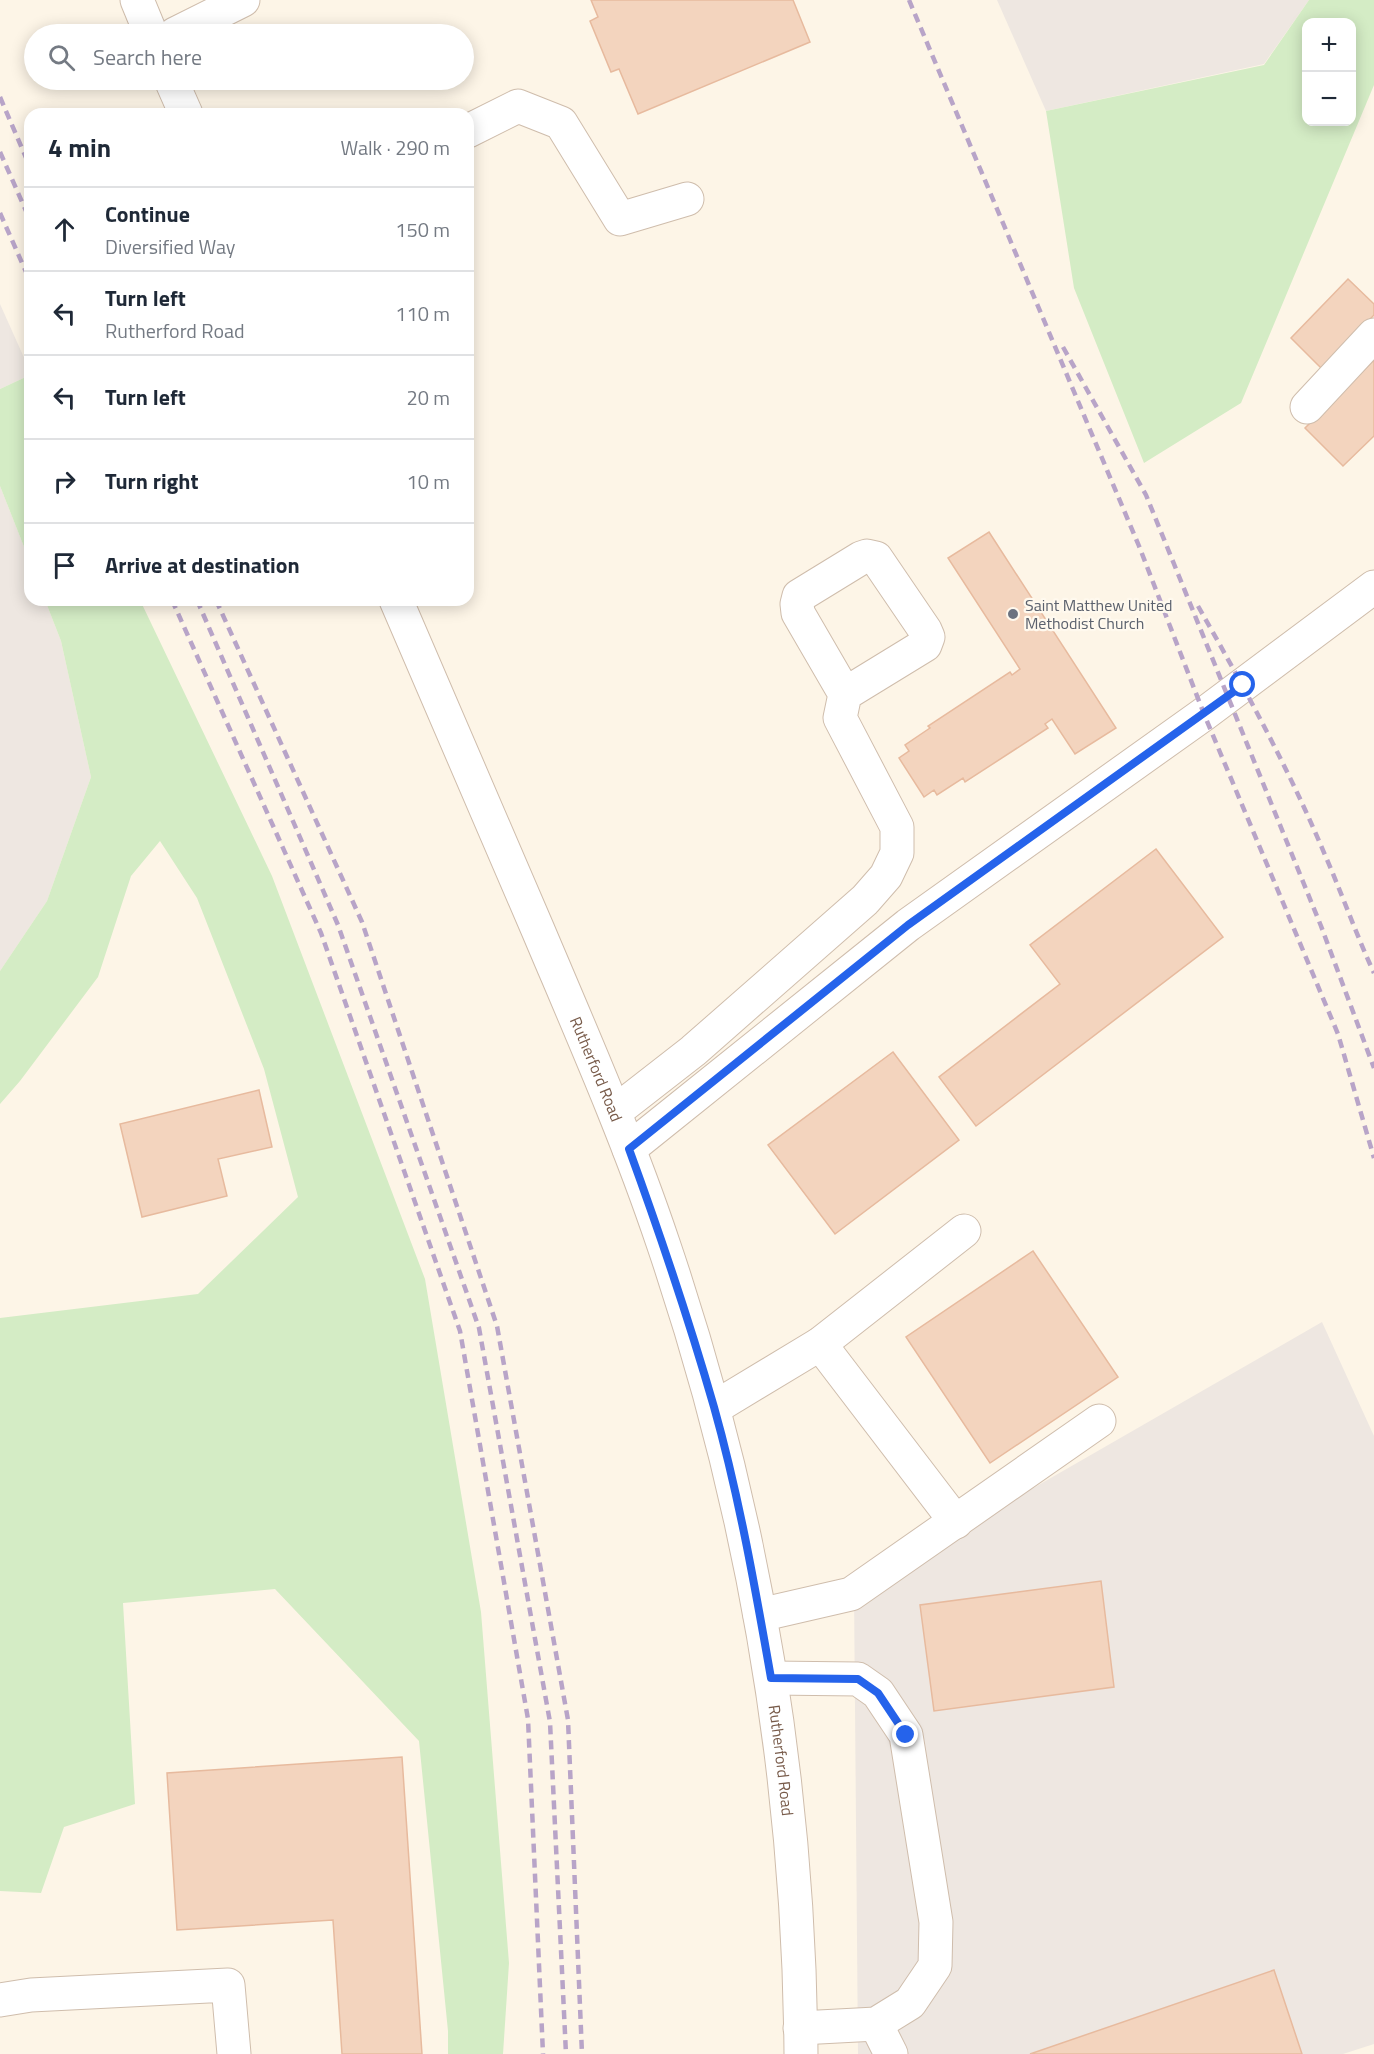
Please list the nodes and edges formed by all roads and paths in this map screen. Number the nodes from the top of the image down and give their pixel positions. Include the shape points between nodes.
1 (136, 0) edge
2 (243, 0) edge
3 (147, 24) edge
4 (195, 24) edge
5 (175, 90) edge
6 (183, 108) edge
7 (474, 127) edge
8 (687, 200) dead end
9 (1374, 335) edge
10 (1307, 407) dead end
11 (1374, 587) edge
12 (399, 606) edge
13 (845, 694) dead end
14 (616, 1111) junction
15 (629, 1149) junction
16 (964, 1231) dead end
17 (820, 1344) junction
18 (714, 1408) junction
19 (1099, 1421) dead end
20 (956, 1521) junction
21 (760, 1615) junction
22 (771, 1678) junction
23 (0, 2000) edge
24 (876, 2024) junction
25 (800, 2041) edge
26 (234, 2054) edge
27 (891, 2054) edge

1 - 3 street
2 - 4 street
5 - 6 street
7 - 8 street via 518,106 561,123 620,219
9 - 10 street
11 - 15 street via 908,925
12 - 14 street, Rutherford Road
13 - 14 street via 840,718 897,827 897,853 886,876 865,900 693,1051
14 - 15 street, Rutherford Road
15 - 18 street, Rutherford Road via 664,1245
16 - 17 street
17 - 18 street
17 - 20 street
18 - 21 street, Rutherford Road
19 - 20 street
20 - 21 street via 851,1594
21 - 22 street, Rutherford Road
22 - 24 street via 858,1679 878,1693 906,1735 936,1922 935,1966 909,2003
22 - 25 street, Rutherford Road via 791,1835 800,1969
23 - 26 street via 228,1985
24 - 25 street
24 - 27 street

